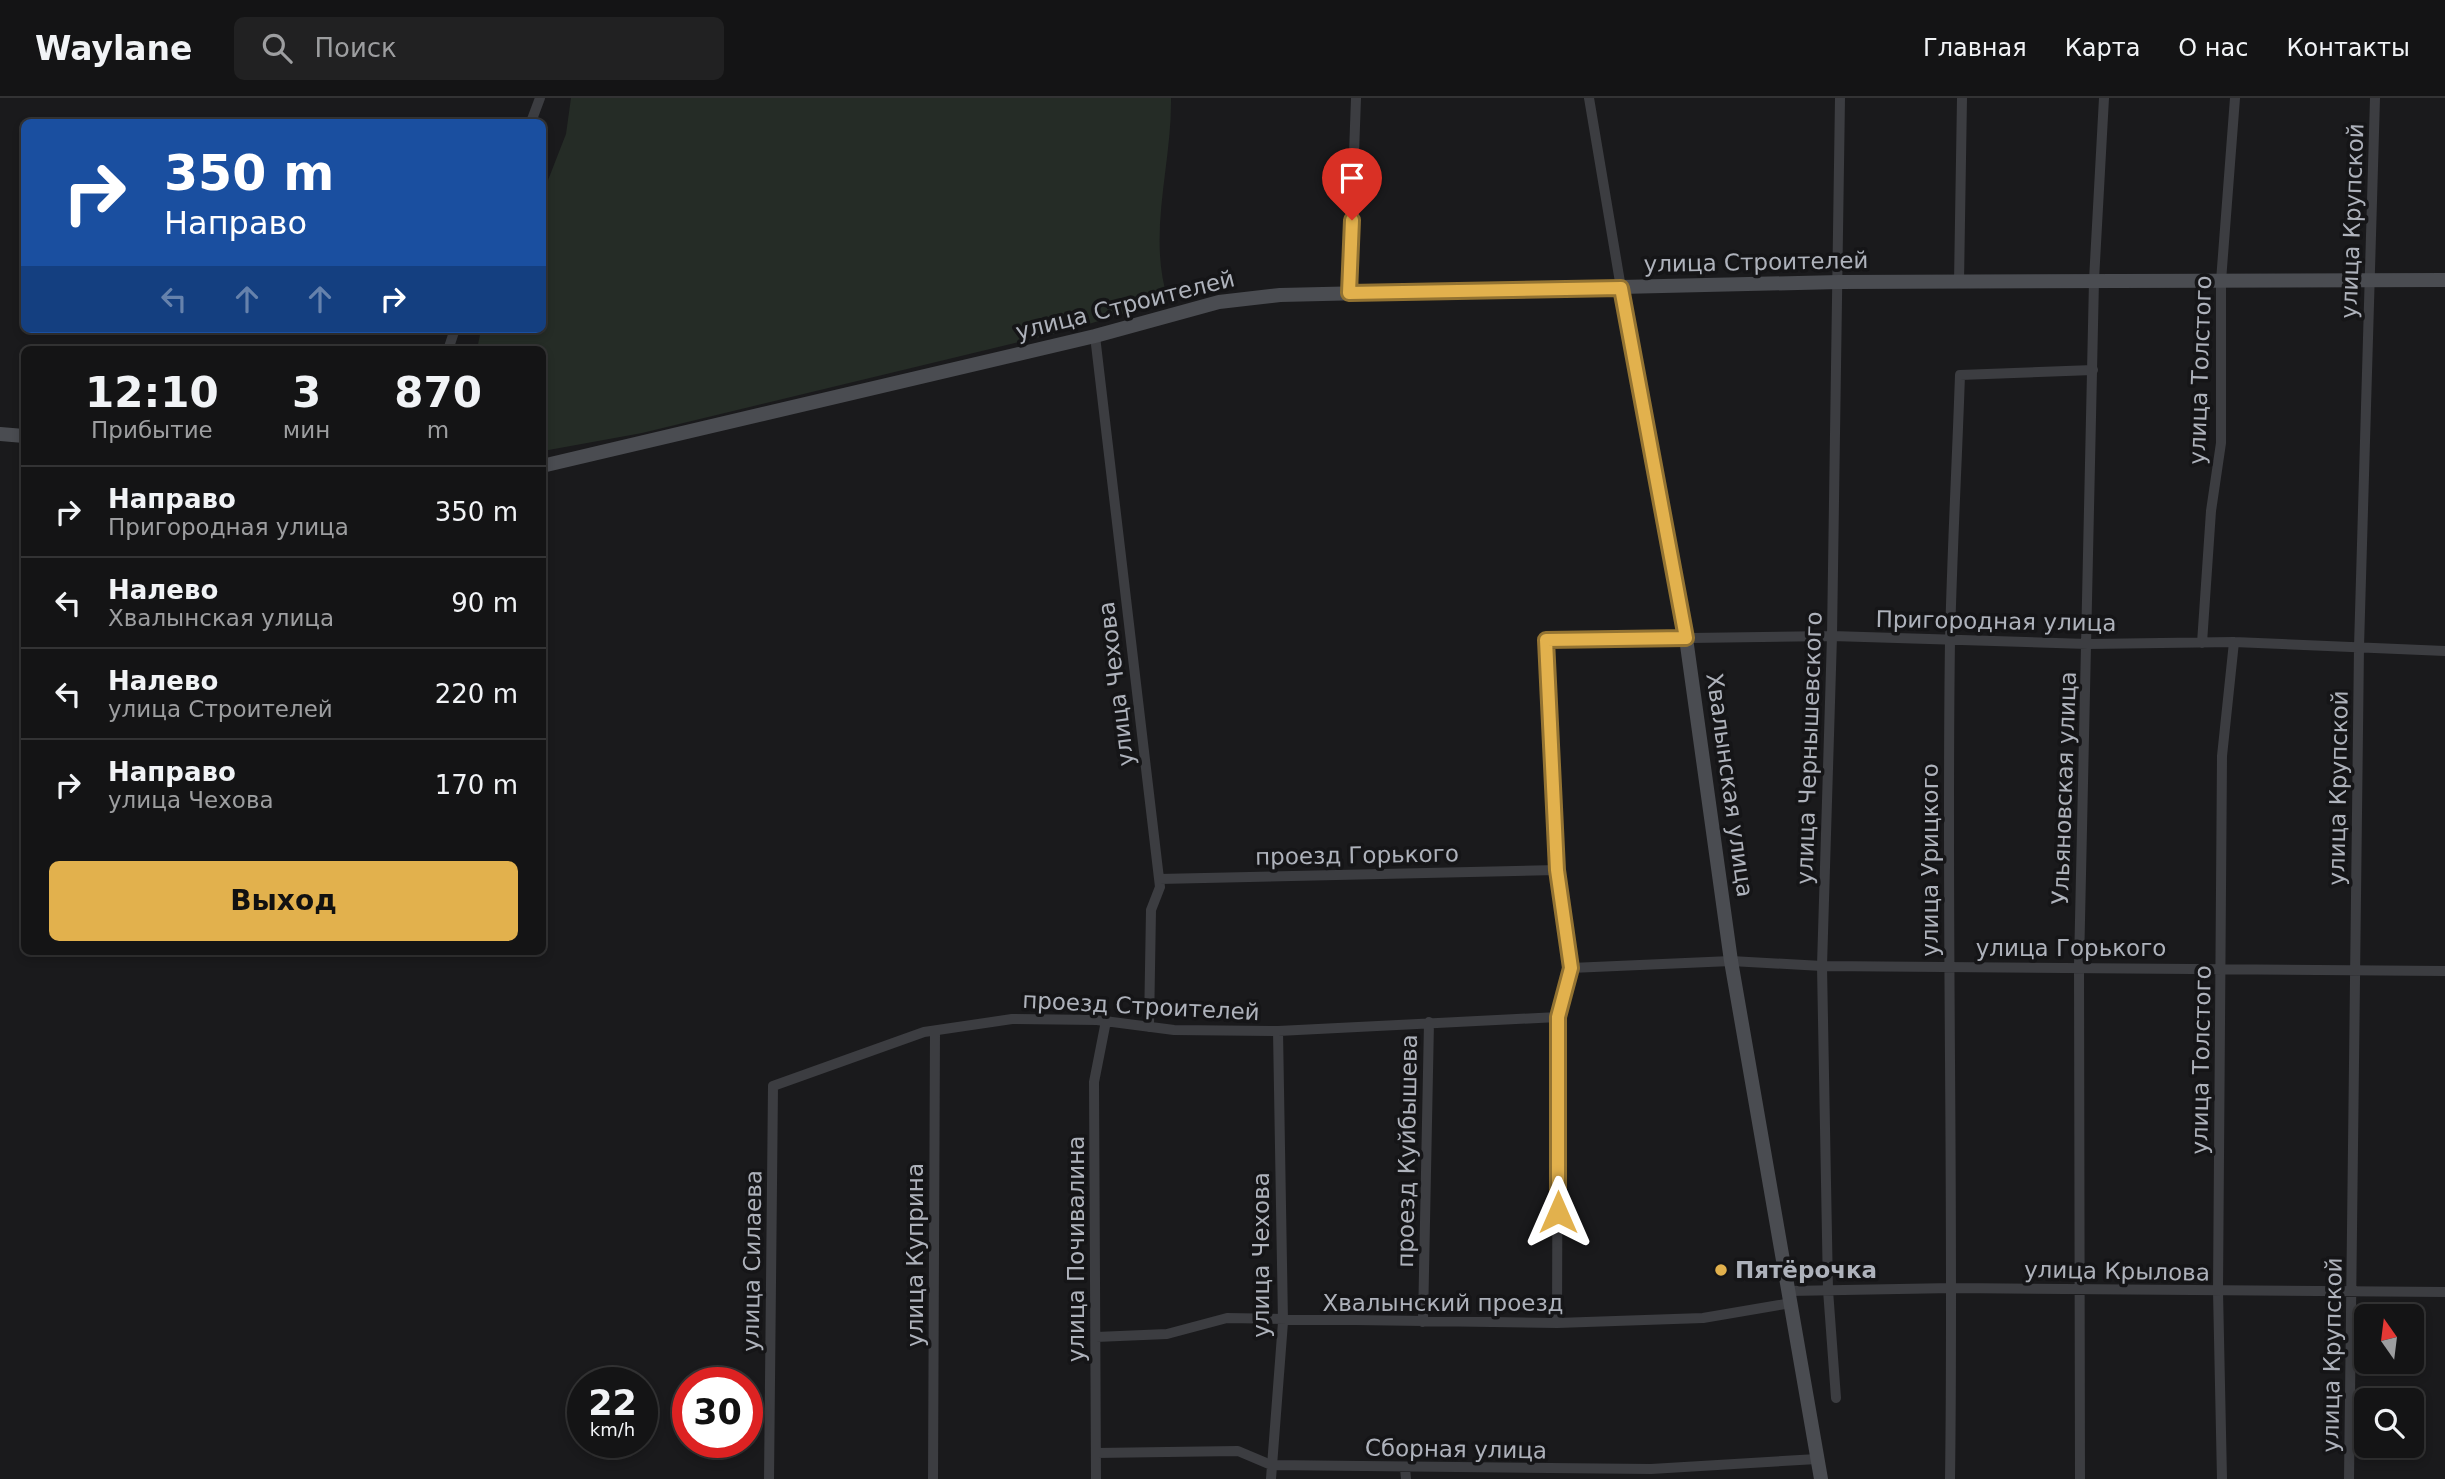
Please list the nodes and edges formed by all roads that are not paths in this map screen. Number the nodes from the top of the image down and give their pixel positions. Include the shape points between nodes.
1 (540, 98) edge
2 (1356, 98) edge
3 (1589, 98) edge
4 (1840, 98) edge
5 (1962, 98) edge
6 (2104, 98) edge
7 (2235, 98) edge
8 (2375, 98) edge
9 (532, 119) edge
10 (2370, 279) junction
11 (2094, 280) junction
12 (2445, 280) edge
13 (2221, 281) junction
14 (1839, 282) junction
15 (1959, 282) junction
16 (1621, 288) junction
17 (1349, 293) junction
18 (1095, 336) junction
19 (2093, 370) junction
20 (0, 434) edge
21 (21, 436) edge
22 (546, 465) edge
23 (1832, 636) junction
24 (1686, 638) junction
25 (1950, 639) junction
26 (2234, 642) junction
27 (2202, 643) junction
28 (2088, 644) junction
29 (2359, 647) junction
30 (2445, 651) edge
31 (1557, 870) junction
32 (1159, 879) junction
33 (1731, 961) junction
34 (1822, 966) junction
35 (2078, 966) junction
36 (1949, 967) junction
37 (1571, 968) junction
38 (2221, 968) junction
39 (2356, 970) junction
40 (2445, 971) edge
41 (1558, 1017) junction
42 (1106, 1021) junction
43 (1429, 1022) junction
44 (1149, 1027) junction
45 (935, 1031) junction
46 (1278, 1031) junction
47 (773, 1086) joint
48 (1953, 1288) junction
49 (1828, 1290) junction
50 (2081, 1290) junction
51 (2218, 1291) junction
52 (2445, 1292) edge
53 (2352, 1293) junction
54 (1790, 1297) junction
55 (1283, 1322) junction
56 (1423, 1322) junction
57 (1557, 1323) junction
58 (1096, 1337) junction
59 (1836, 1398) dead end
60 (1096, 1453) junction
61 (1817, 1459) junction
62 (1271, 1465) junction
63 (1405, 1468) junction
64 (1527, 1474) edge
65 (1651, 1474) edge
66 (769, 1479) edge
67 (933, 1479) edge
68 (1096, 1479) edge
69 (1271, 1479) edge
70 (1406, 1479) edge
71 (1821, 1479) edge
72 (1950, 1479) edge
73 (2080, 1479) edge
74 (2221, 1479) edge
75 (2349, 1479) edge

1 - 9 street
2 - 17 street
3 - 16 street, Хвалынская улица
4 - 14 street, улица Чернышевского
5 - 15 street
6 - 11 street, Ульяновская улица
7 - 13 street, улица Толстого
8 - 10 street, улица Крупской
10 - 12 street, улица Строителей
10 - 13 street, улица Строителей
10 - 29 street, улица Крупской
11 - 13 street, улица Строителей
11 - 15 street, улица Строителей
11 - 19 street, Ульяновская улица
13 - 27 street, улица Толстого via 2221,443 2211,511
14 - 15 street, улица Строителей
14 - 16 street, улица Строителей
14 - 23 street, улица Чернышевского
16 - 17 street, улица Строителей
16 - 24 street, Хвалынская улица
17 - 18 street, улица Строителей via 1219,302
18 - 22 street, улица Строителей
18 - 32 street, улица Чехова
19 - 25 street, улица Урицкого via 1960,375
19 - 28 street, Ульяновская улица
20 - 21 street
23 - 24 street, Пригородная улица
23 - 25 street, Пригородная улица
23 - 34 street, улица Чернышевского
24 - 31 street, Пригородная улица via 1546,640
24 - 33 street, Хвалынская улица
25 - 28 street, Пригородная улица
25 - 36 street, улица Урицкого
26 - 27 street, Пригородная улица
26 - 29 street, Пригородная улица
26 - 38 street, улица Толстого via 2222,756
27 - 28 street, Пригородная улица
28 - 35 street, Ульяновская улица
29 - 30 street, Пригородная улица
29 - 39 street, улица Крупской
31 - 32 street, проезд Горького
31 - 37 street
32 - 44 street, улица Чехова via 1151,910
33 - 34 street, улица Горького
33 - 37 street, улица Горького
33 - 54 street, Хвалынская улица
34 - 36 street, улица Горького
34 - 49 street, улица Чернышевского
35 - 36 street, улица Горького
35 - 38 street, улица Горького
35 - 50 street, Ульяновская улица
36 - 48 street, улица Урицкого
37 - 41 street
38 - 39 street, улица Горького
38 - 51 street, улица Толстого
39 - 40 street, улица Горького
39 - 53 street, улица Крупской
41 - 43 street, проезд Строителей
41 - 57 street
42 - 44 street, проезд Строителей
42 - 45 street, проезд Строителей via 1012,1019
42 - 58 street, улица Почивалина via 1094,1082
43 - 46 street, проезд Строителей
43 - 56 street, проезд Куйбышева
44 - 46 street, проезд Строителей
45 - 47 street, проезд Строителей
45 - 67 street, улица Куприна
46 - 55 street, улица Чехова
47 - 66 street, улица Силаева
48 - 49 street, улица Крылова
48 - 50 street, улица Крылова
48 - 72 street, улица Урицкого
49 - 54 street, улица Крылова
49 - 59 street, улица Чернышевского
50 - 51 street, улица Крылова
50 - 73 street, Ульяновская улица
51 - 53 street, улица Крылова
51 - 74 street, улица Толстого
52 - 53 street, улица Крылова
53 - 75 street, улица Крупской
54 - 57 street, Хвалынский проезд via 1703,1318
54 - 61 street, Хвалынская улица
55 - 56 street, Хвалынский проезд
55 - 58 street, Хвалынский проезд via 1227,1318 1167,1334
55 - 62 street, улица Чехова
56 - 57 street, Хвалынский проезд
58 - 60 street, улица Почивалина
60 - 62 street, Сборная улица via 1238,1451
60 - 68 street, улица Почивалина
61 - 65 street, Сборная улица
61 - 71 street, Хвалынская улица
62 - 63 street, Сборная улица
62 - 69 street, улица Чехова
63 - 64 street, Сборная улица
63 - 70 street
64 - 65 street, Сборная улица

